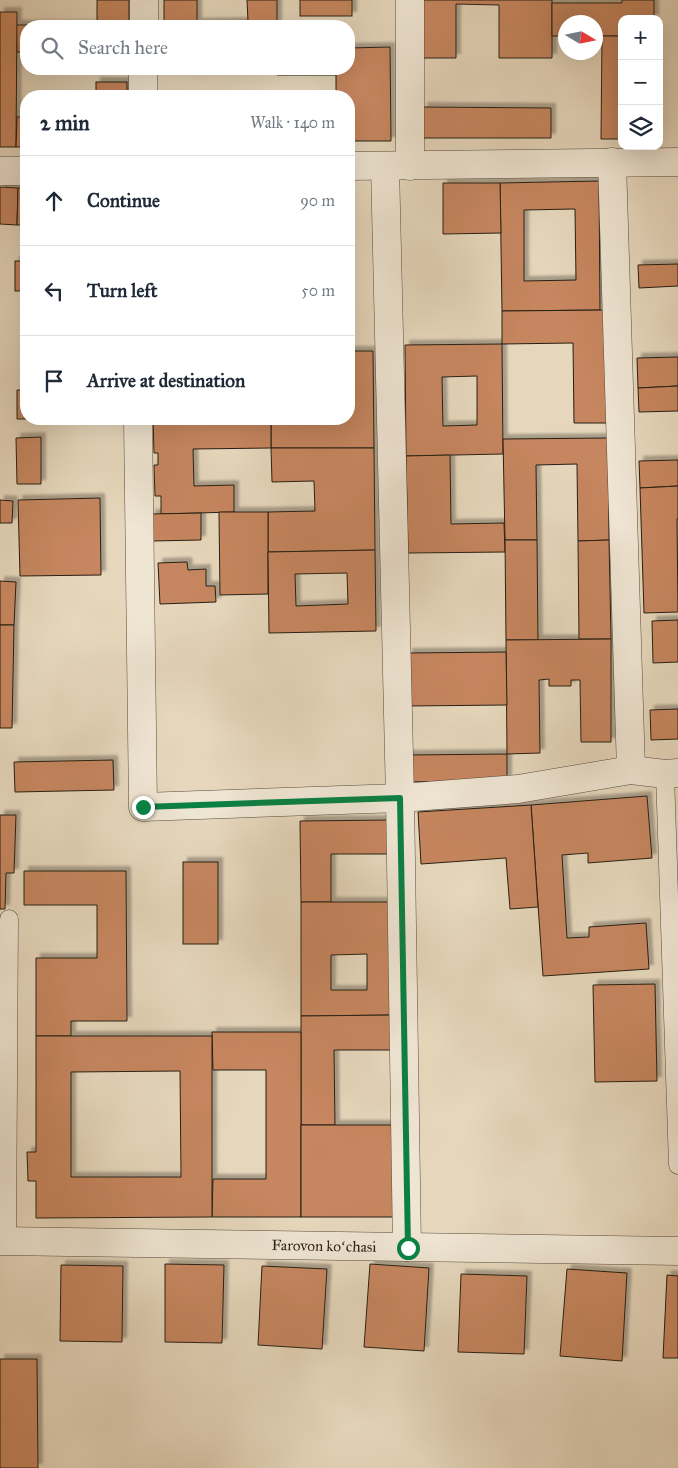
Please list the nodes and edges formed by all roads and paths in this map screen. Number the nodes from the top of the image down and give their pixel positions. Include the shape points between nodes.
1 (144, 0) edge
2 (410, 0) edge
3 (144, 20) edge
4 (143, 75) edge
5 (143, 90) edge
6 (612, 162) junction
7 (678, 162) edge
8 (355, 166) edge
9 (398, 166) junction
10 (20, 171) edge
11 (0, 172) edge
12 (138, 425) edge
13 (631, 770) junction
14 (671, 774) edge
15 (400, 798) junction
16 (9, 919) dead end
17 (678, 1165) edge
18 (3, 1241) edge
19 (408, 1248) junction
20 (678, 1251) edge

1 - 3 street
2 - 9 street
4 - 5 street
6 - 7 street
6 - 9 street
6 - 13 street
8 - 9 street
9 - 15 street
10 - 11 street
12 - 15 street via 143,807
13 - 14 street
13 - 15 street via 518,789
14 - 17 lane
15 - 19 street
16 - 18 lane
18 - 19 street, Farovon koʻchasi
19 - 20 street, Farovon koʻchasi

